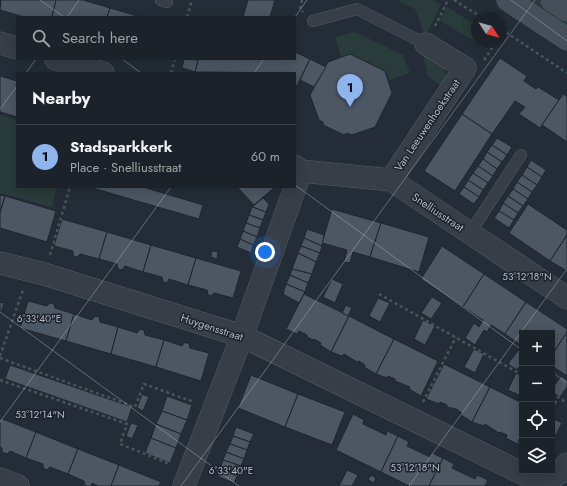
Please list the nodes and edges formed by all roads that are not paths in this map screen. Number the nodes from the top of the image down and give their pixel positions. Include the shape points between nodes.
1 (508, 0) edge
2 (552, 0) edge
3 (567, 10) edge
4 (313, 21) dead end
5 (567, 39) edge
6 (0, 43) edge
7 (426, 44) joint
8 (16, 48) edge
9 (59, 60) edge
10 (101, 72) edge
11 (521, 155) dead end
12 (298, 169) edge
13 (391, 180) junction
14 (292, 188) edge
15 (470, 233) junction
16 (0, 263) edge
17 (567, 298) edge
18 (242, 336) junction
19 (567, 464) edge
20 (0, 479) edge
21 (186, 479) edge
22 (527, 482) edge
23 (18, 486) edge

1 - 5 main road
2 - 3 main road
4 - 7 lane via 357,9
6 - 8 street
7 - 13 street, Van Leeuwenhoekstraat via 465,68
9 - 10 street
11 - 15 lane
12 - 13 street, Snelliusstraat
13 - 15 street, Snelliusstraat
14 - 18 street
15 - 17 street, Snelliusstraat
16 - 18 street, Huygensstraat
18 - 21 street
18 - 22 street, Huygensstraat via 413,420
19 - 22 street, Huygensstraat via 552,478
20 - 23 street

